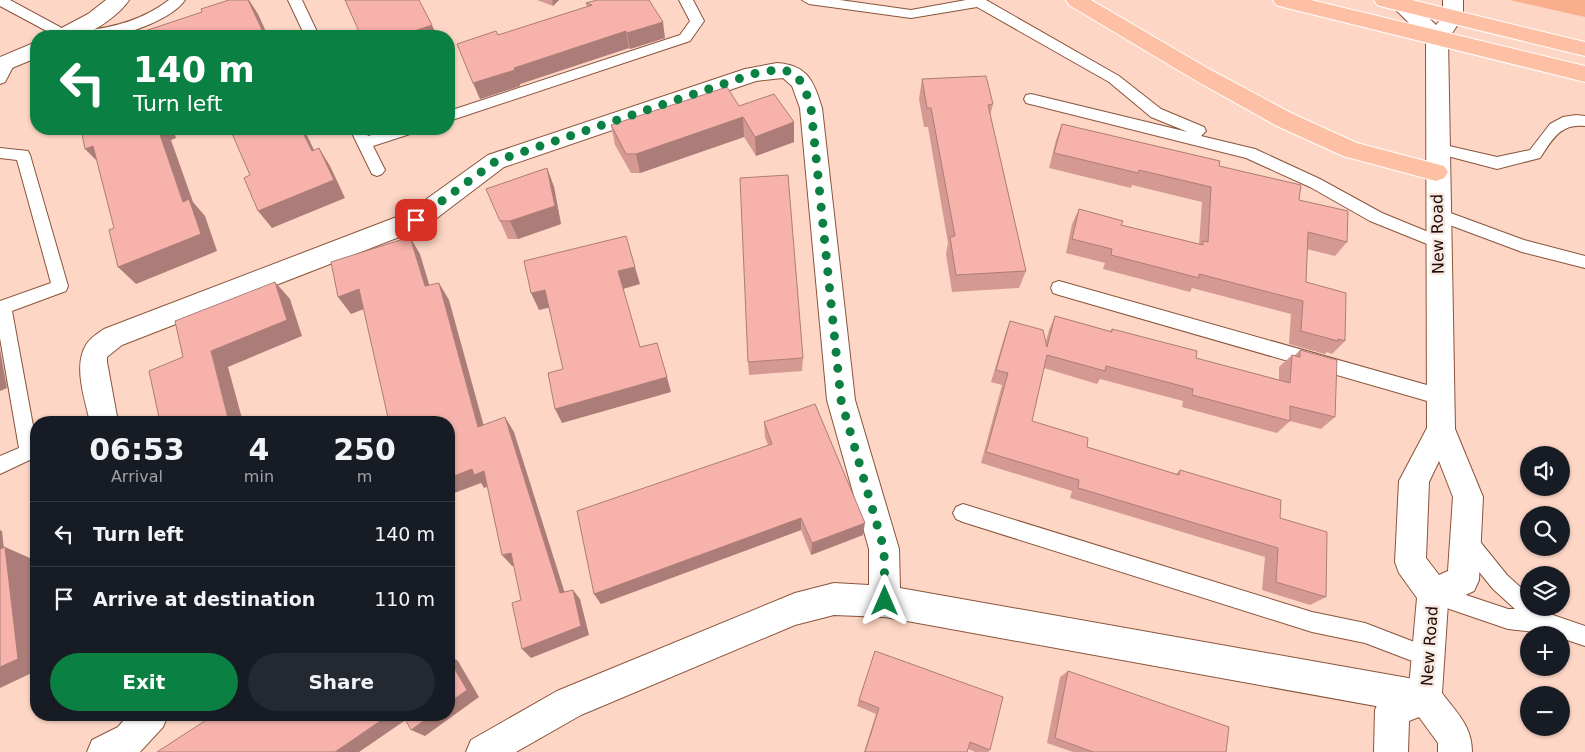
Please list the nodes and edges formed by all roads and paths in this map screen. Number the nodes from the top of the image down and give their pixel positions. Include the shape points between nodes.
1 (0, 0) edge
2 (119, 0) edge
3 (178, 0) edge
4 (295, 0) edge
5 (686, 0) edge
6 (809, 0) edge
7 (1076, 0) edge
8 (1283, 0) edge
9 (977, 1) edge
10 (1397, 2) edge
11 (1453, 9) edge
12 (53, 30) edge
13 (75, 30) edge
14 (118, 30) edge
15 (309, 30) edge
16 (1437, 38) junction
17 (1585, 49) edge
18 (30, 53) edge
19 (3, 69) edge
20 (1585, 74) edge
21 (1031, 99) dead end
22 (455, 114) edge
23 (1585, 121) edge
24 (360, 135) edge
25 (389, 135) edge
26 (364, 143) junction
27 (0, 153) edge
28 (1250, 153) junction
29 (1436, 160) junction
30 (377, 170) dead end
31 (1437, 214) junction
32 (1437, 242) junction
33 (1585, 262) edge
34 (1059, 288) dead end
35 (2, 306) edge
36 (1441, 397) junction
37 (103, 416) edge
38 (1441, 429) junction
39 (0, 465) edge
40 (963, 513) dead end
41 (1466, 540) junction
42 (1433, 594) junction
43 (885, 601) junction
44 (1544, 622) junction
45 (1585, 636) edge
46 (1428, 657) junction
47 (1425, 698) junction
48 (146, 721) edge
49 (104, 752) edge
50 (483, 752) edge
51 (1391, 752) edge
52 (1455, 752) edge

1 - 12 lane
2 - 13 street
3 - 14 lane via 166,10
4 - 15 lane
5 - 22 lane via 697,21 685,38
6 - 9 lane via 911,14
7 - 29 highway via 1283,119 1351,150
8 - 16 highway
9 - 28 lane via 1114,79 1156,113
10 - 11 highway
10 - 16 street
11 - 16 street
11 - 17 highway
16 - 20 highway
16 - 29 street, New Road
18 - 19 street
21 - 28 lane
23 - 29 lane via 1563,121 1535,154 1497,163
24 - 26 lane
25 - 26 lane
26 - 30 lane
27 - 35 lane via 23,155 60,286
28 - 32 lane via 1315,183 1376,217
29 - 31 street, New Road
31 - 32 street, New Road
31 - 33 lane via 1522,246
32 - 36 street, New Road
34 - 36 lane
35 - 39 lane via 29,453
36 - 38 street, New Road
37 - 43 street via 94,355 113,337 416,220 496,161 753,74 782,70 798,77 805,86 811,108 841,400 884,549
38 - 41 street, New Road via 1468,497
38 - 42 street, New Road via 1414,480 1410,562
40 - 46 lane via 1312,622 1365,633
41 - 42 street, New Road via 1463,580
41 - 44 lane via 1500,582
42 - 44 lane via 1508,619
42 - 46 street, New Road
43 - 47 street
43 - 50 street via 834,599 795,609 569,703
44 - 45 lane
46 - 47 street, New Road
47 - 51 street, New Road via 1392,710
47 - 52 street, New Road via 1455,738
48 - 49 street via 130,739

